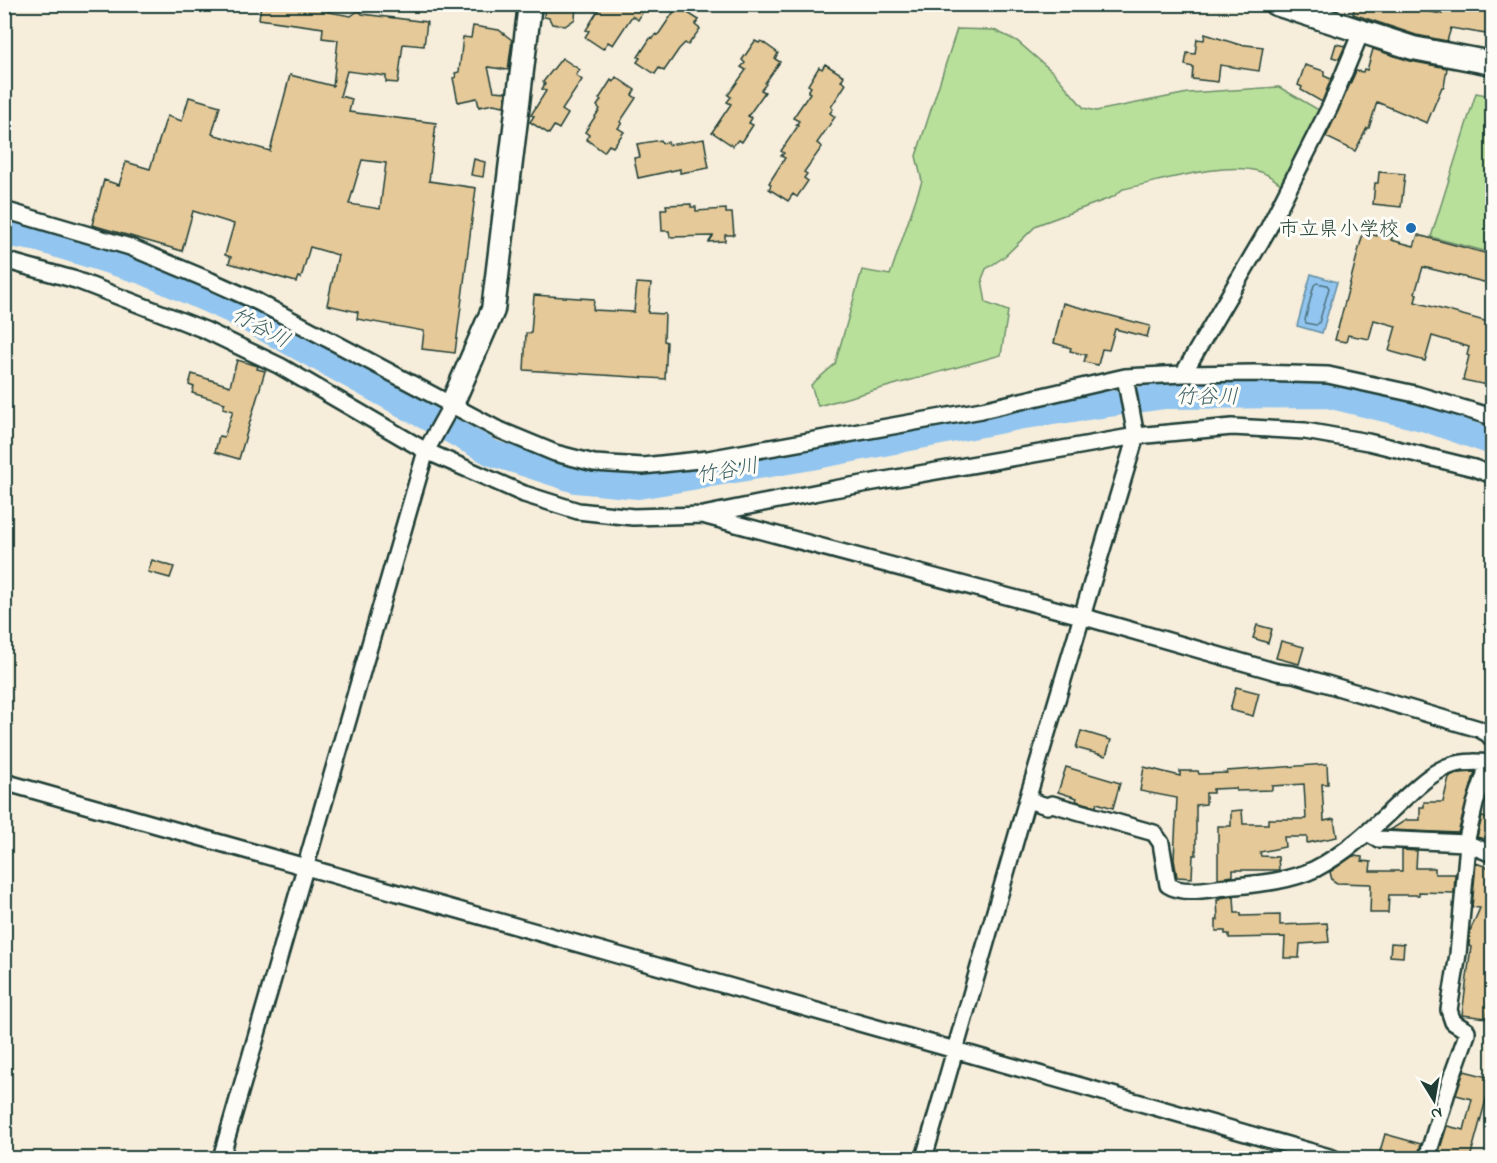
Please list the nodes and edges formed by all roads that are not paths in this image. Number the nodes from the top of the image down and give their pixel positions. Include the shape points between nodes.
1 (530, 4) edge
2 (1276, 4) edge
3 (1361, 32) junction
4 (1492, 63) edge
5 (4, 210) edge
6 (4, 260) edge
7 (1183, 374) junction
8 (1126, 381) junction
9 (450, 407) junction
10 (1492, 417) edge
11 (1136, 436) junction
12 (428, 447) junction
13 (1492, 475) edge
14 (703, 515) junction
15 (1081, 616) junction
16 (1492, 739) edge
17 (1489, 763) edge
18 (4, 782) edge
19 (1027, 800) junction
20 (1367, 833) junction
21 (1467, 844) junction
22 (1492, 854) edge
23 (304, 867) junction
24 (955, 1050) junction
25 (221, 1158) edge
26 (924, 1158) edge
27 (1333, 1158) edge
28 (1427, 1158) edge

1 - 9 street via 493,310
2 - 3 street
3 - 4 street via 1413,48
3 - 7 street via 1330,107 1272,221
5 - 9 street via 129,247 221,285
6 - 12 street via 76,280 205,330
7 - 8 street
7 - 10 street via 1328,375 1415,394
8 - 9 street via 708,459 644,466 594,463 555,453
8 - 11 street
9 - 12 street
11 - 13 street via 1232,427 1305,431 1368,442
11 - 14 street
11 - 15 street
12 - 14 street via 524,494 578,511 633,517
12 - 23 street
14 - 15 street
15 - 16 street via 1479,729
15 - 19 street
17 - 20 street via 1461,763 1439,770
17 - 21 street
18 - 23 street
19 - 20 street via 1154,833 1161,843 1168,885 1175,889 1199,891 1300,875 1325,863
19 - 24 street
20 - 21 street via 1378,839
21 - 22 street
21 - 28 street via 1449,1010 1453,1022 1467,1034
23 - 24 street
23 - 25 street
24 - 26 street
24 - 27 street

